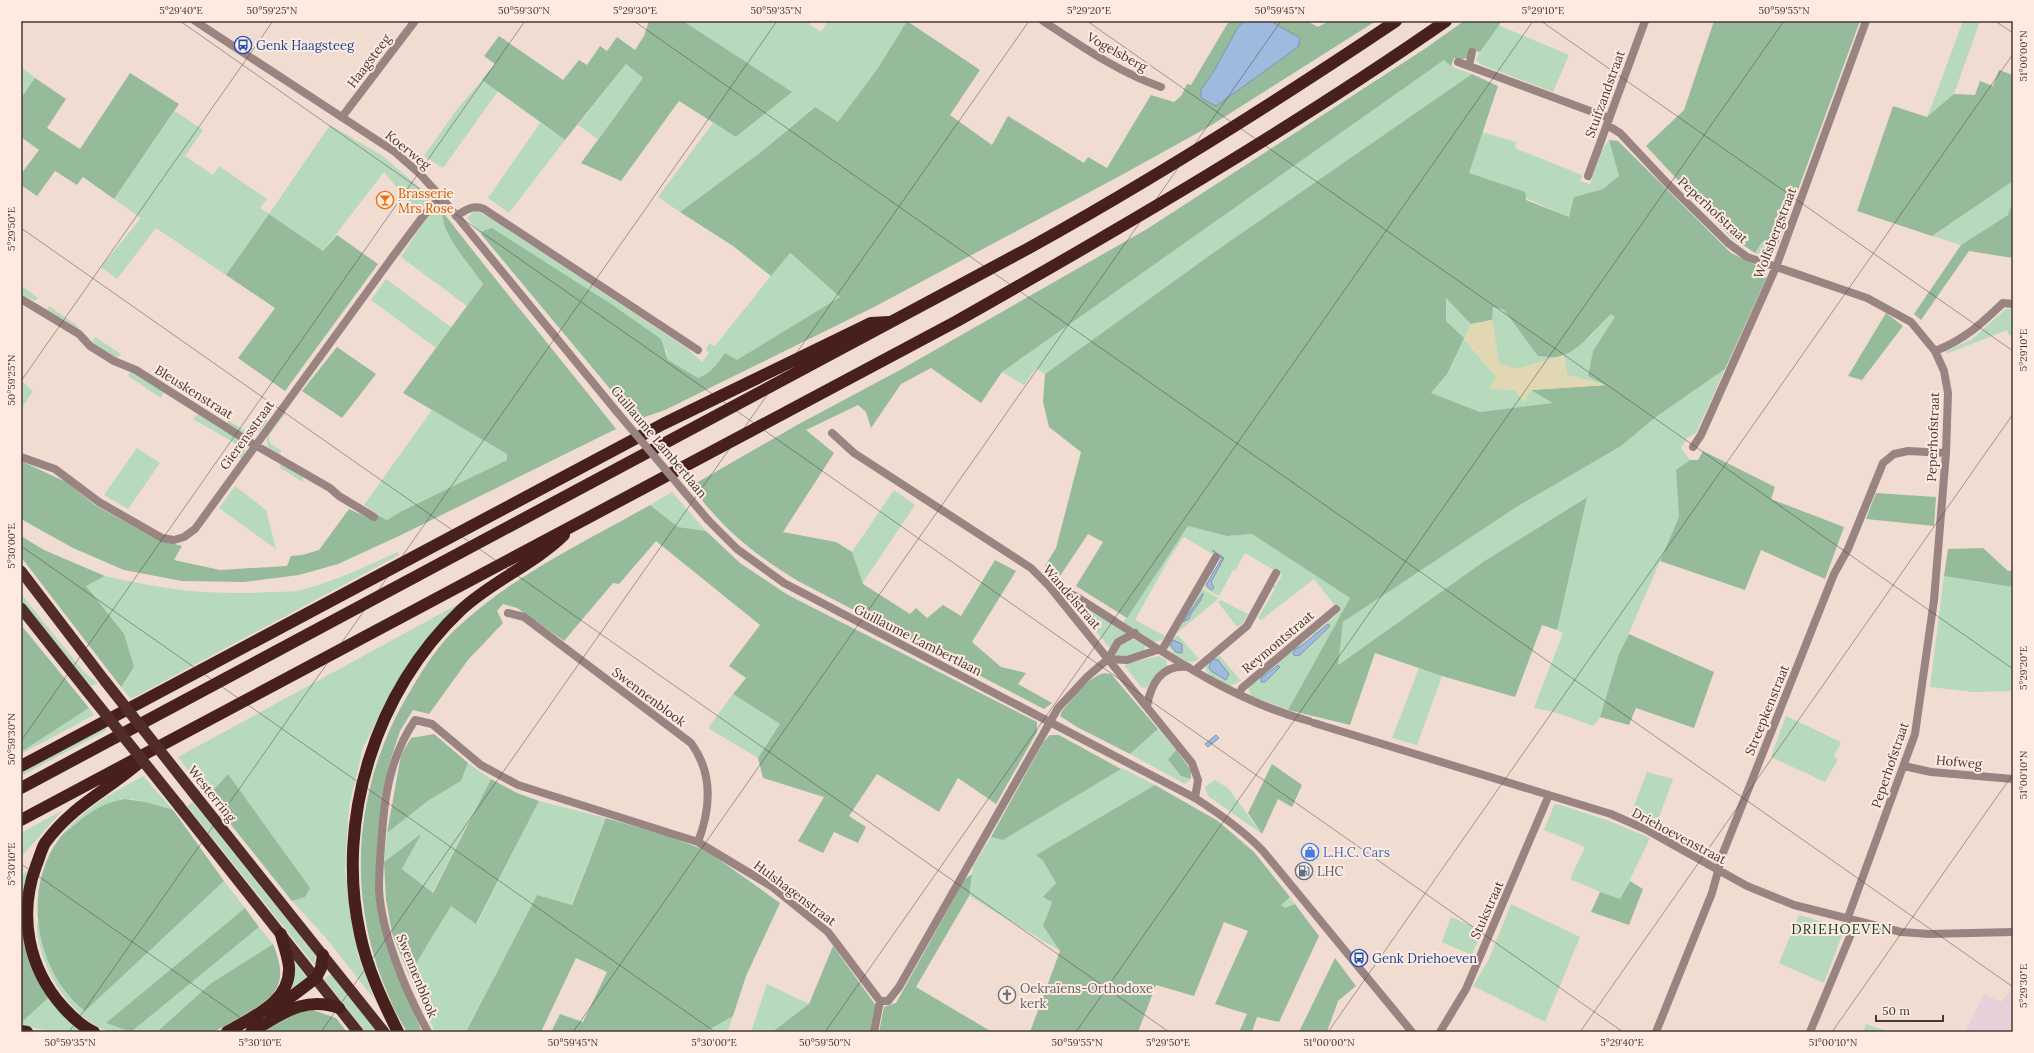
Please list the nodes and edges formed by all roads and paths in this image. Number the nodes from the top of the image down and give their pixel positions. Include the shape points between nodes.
1 (196, 21) edge
2 (415, 21) edge
3 (1043, 21) edge
4 (1396, 21) edge
5 (1446, 21) edge
6 (1645, 21) edge
7 (1866, 21) edge
8 (1053, 24) edge
9 (1472, 52) dead end
10 (1458, 62) dead end
11 (1469, 66) junction
12 (1161, 87) dead end
13 (342, 117) junction
14 (1608, 122) junction
15 (1588, 176) dead end
16 (441, 198) junction
17 (456, 216) junction
18 (1776, 267) junction
19 (21, 299) edge
20 (2013, 304) edge
21 (894, 321) junction
22 (698, 350) dead end
23 (1935, 351) junction
24 (832, 433) dead end
25 (255, 444) junction
26 (1693, 446) dead end
27 (1946, 453) junction
28 (21, 457) edge
29 (374, 517) dead end
30 (576, 524) junction
31 (1216, 556) dead end
32 (21, 571) edge
33 (1276, 573) dead end
34 (1049, 586) junction
35 (21, 608) edge
36 (1336, 609) dead end
37 (508, 613) dead end
38 (1135, 633) junction
39 (1161, 650) junction
40 (1108, 659) junction
41 (1192, 668) junction
42 (1239, 695) junction
43 (1146, 706) junction
44 (415, 720) joint
45 (1049, 721) junction
46 (157, 748) junction
47 (21, 766) edge
48 (1904, 766) junction
49 (2013, 779) edge
50 (21, 788) edge
51 (1549, 794) junction
52 (1195, 798) junction
53 (21, 820) edge
54 (698, 842) junction
55 (1719, 871) junction
56 (1847, 920) junction
57 (1856, 922) junction
58 (2013, 932) edge
59 (281, 934) junction
60 (323, 955) junction
61 (316, 978) junction
62 (880, 1001) junction
63 (339, 1008) junction
64 (21, 1031) edge
65 (27, 1032) edge
66 (94, 1032) edge
67 (227, 1032) edge
68 (243, 1032) edge
69 (251, 1032) edge
70 (358, 1032) edge
71 (384, 1032) edge
72 (398, 1032) edge
73 (428, 1032) edge
74 (874, 1032) edge
75 (1412, 1032) edge
76 (1440, 1032) edge
77 (1656, 1032) edge
78 (1810, 1032) edge

1 - 13 street, Koerweg
2 - 13 street, Haagsteeg
3 - 8 street, Vogelsberg
4 - 21 highway via 1318,74 1152,177 1030,248
5 - 30 highway via 1327,100 1096,243 957,321
6 - 14 street, Stuifzandstraat
7 - 18 street, Wolfsbergstraat
8 - 12 street, Vogelsberg via 1110,64
9 - 11 street
10 - 11 street, Peperhofstraat
11 - 14 street, Peperhofstraat
13 - 16 street, Koerweg via 395,152 420,174
14 - 15 street, Stuifzandstraat
14 - 18 street, Peperhofstraat via 1728,244 1747,257
16 - 17 street, Koerweg
16 - 25 street, Gierensstraat via 424,215
17 - 22 street via 470,207 484,209
17 - 45 street, Guillaume Lambertlaan, bridge via 708,520 737,549 784,583
18 - 23 street, Peperhofstraat via 1867,298 1911,322
18 - 26 street, Wolfsbergstraat via 1701,435
19 - 25 street, Bleuskenstraat via 79,334 90,346 136,370
20 - 23 street via 2003,303 1973,331
21 - 47 highway via 871,323 663,424
21 - 50 highway
23 - 27 street, Peperhofstraat via 1944,371 1948,393
24 - 34 street, Wandelstraat via 854,453 1031,568
25 - 28 street, Gierensstraat via 195,529 174,540 162,538 115,512 55,469
25 - 29 street, Bleuskenstraat
27 - 48 street, Peperhofstraat via 1934,600 1916,734
27 - 55 street, Streepkenstraat via 1908,451 1894,454 1883,463 1848,549 1834,574 1723,853
30 - 46 highway
30 - 72 highway via 550,549 512,572 462,609 440,631 399,691 381,727 368,762 359,795 354,833 355,907 360,934 376,987
31 - 39 street
32 - 60 highway, Westerring, bridge
33 - 41 street via 1247,626
34 - 38 street, Driehoevenstraat via 1075,596
34 - 40 street, Wandelstraat
35 - 59 highway, bridge
36 - 42 street, Reymontstraat via 1242,688
37 - 54 street, Swennenblook via 524,617 691,743 700,756 708,790 707,812
38 - 39 street, Driehoevenstraat
38 - 40 street via 1118,642
39 - 40 street via 1126,660
39 - 41 street, Driehoevenstraat
40 - 43 street, Wandelstraat
40 - 45 street via 1088,676
41 - 42 street, Driehoevenstraat
41 - 43 street via 1173,667 1161,674 1152,687
42 - 51 street, Driehoevenstraat via 1281,714
43 - 52 street, Wandelstraat via 1197,772
44 - 54 street, Hulshagenstraat via 432,724 481,765 518,785
44 - 73 street, Swennenblook via 402,738 384,803 379,890 398,966 416,1011
45 - 52 street, Guillaume Lambertlaan
45 - 62 street via 899,987 888,1001
46 - 53 highway
46 - 66 highway via 121,778 90,797 66,817 44,845 31,880 27,904 29,942 40,974 70,1014
48 - 49 street, Hofweg via 1931,772
48 - 56 street, Peperhofstraat
51 - 55 street, Driehoevenstraat via 1645,828
51 - 76 street, Stukstraat via 1466,989
52 - 75 street, Guillaume Lambertlaan via 1224,816 1264,851
54 - 62 street, Hulshagenstraat via 771,886 828,932
55 - 56 street, Driehoevenstraat via 1794,906
55 - 77 street, Streepkenstraat
56 - 57 street, Driehoevenstraat
57 - 58 street, Driehoevenstraat via 1901,932 1929,934
57 - 78 street
59 - 61 highway
59 - 67 highway via 289,967 287,984 283,992 260,1013
60 - 61 highway
60 - 71 highway, Westerring
61 - 63 highway
61 - 68 highway
62 - 74 street
63 - 69 highway via 319,1002 310,1003 293,1009
63 - 70 highway
64 - 65 highway

